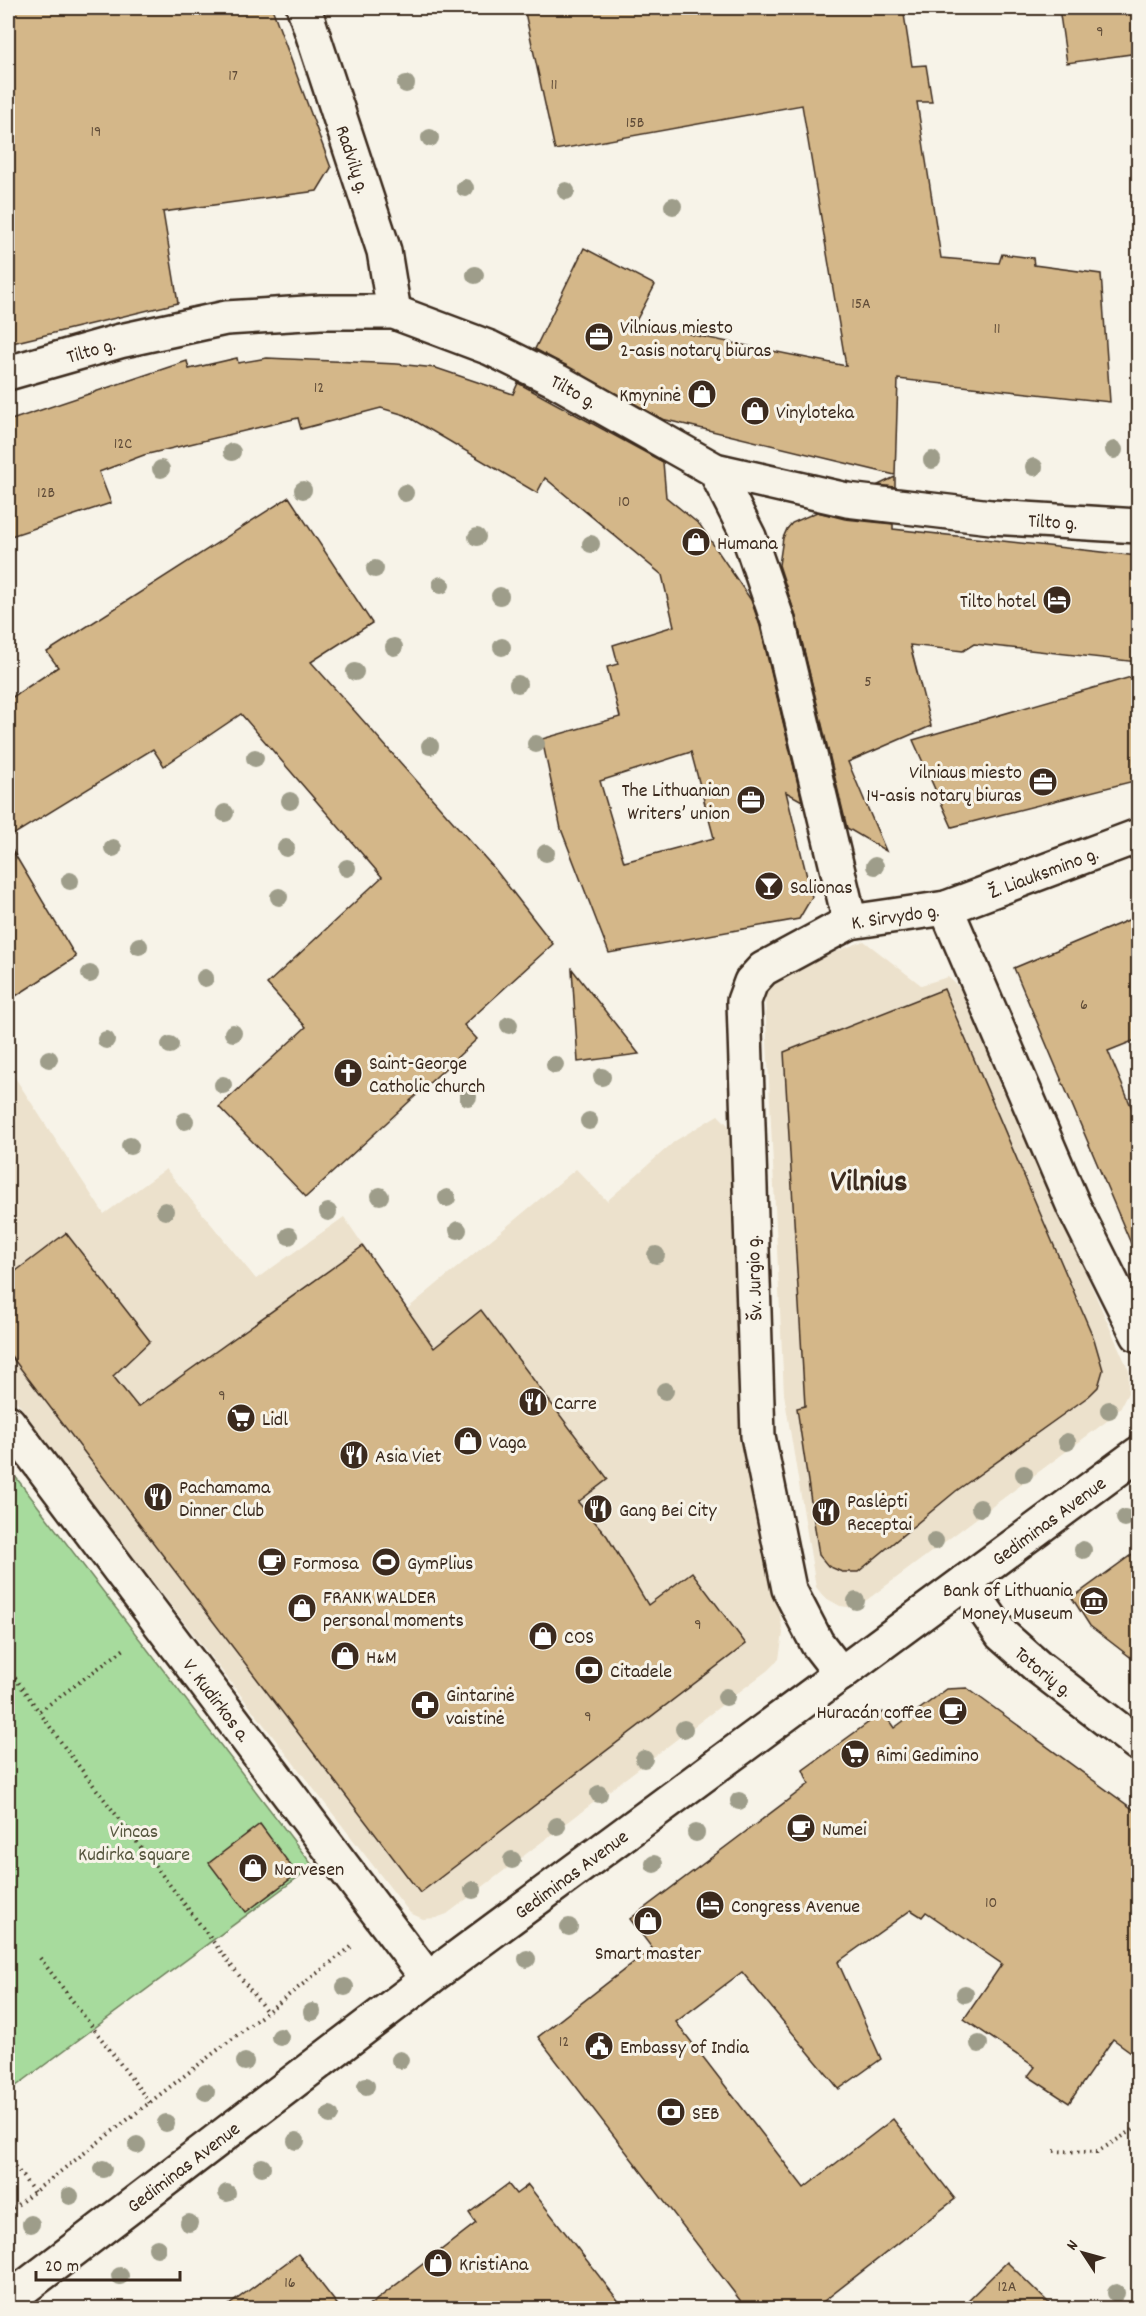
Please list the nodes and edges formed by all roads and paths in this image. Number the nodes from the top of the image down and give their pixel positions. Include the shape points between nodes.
1 (304, 8) edge
2 (394, 312) junction
3 (8, 373) edge
4 (715, 470) junction
5 (1138, 526) edge
6 (1138, 836) edge
7 (946, 908) junction
8 (850, 922) junction
9 (1138, 1335) edge
10 (8, 1422) edge
11 (1138, 1454) edge
12 (965, 1582) junction
13 (160, 1623) junction
14 (8, 1668) edge
15 (841, 1674) junction
16 (40, 1711) junction
17 (1138, 1744) edge
18 (385, 1921) junction
19 (40, 1958) dead end
20 (428, 1979) junction
21 (267, 2012) junction
22 (150, 2103) junction
23 (1138, 2127) edge
24 (1054, 2151) dead end
25 (8, 2157) edge
26 (34, 2192) junction
27 (8, 2212) edge
28 (8, 2300) edge

1 - 2 street, Radvilų g. via 384,251
2 - 3 street, Tilto g. via 226,318 120,341
2 - 4 street, Tilto g. via 490,348
4 - 5 street, Tilto g. via 847,500 991,517
4 - 8 street, K. Sirvydo g. via 749,537 778,621
6 - 7 street, Ž. Liauksmino g.
7 - 8 street, K. Sirvydo g.
7 - 9 street, K. Sirvydo g. via 1074,1207
8 - 15 street, Šv. Jurgio g. via 763,969 751,982 744,1001 758,1436 789,1589 817,1643
10 - 13 street, V. Kudirkos a.
11 - 12 street, Gediminas Avenue
12 - 15 street, Gediminas Avenue
12 - 17 street, Totorių g. via 1002,1635
13 - 16 path
13 - 18 street, V. Kudirkos a.
14 - 16 path
15 - 20 street, Gediminas Avenue
16 - 21 path
18 - 20 street, V. Kudirkos a.
18 - 21 path
19 - 22 path
20 - 28 street, Gediminas Avenue
21 - 22 path
22 - 26 path
23 - 24 path via 1097,2152
25 - 26 path
26 - 27 path

